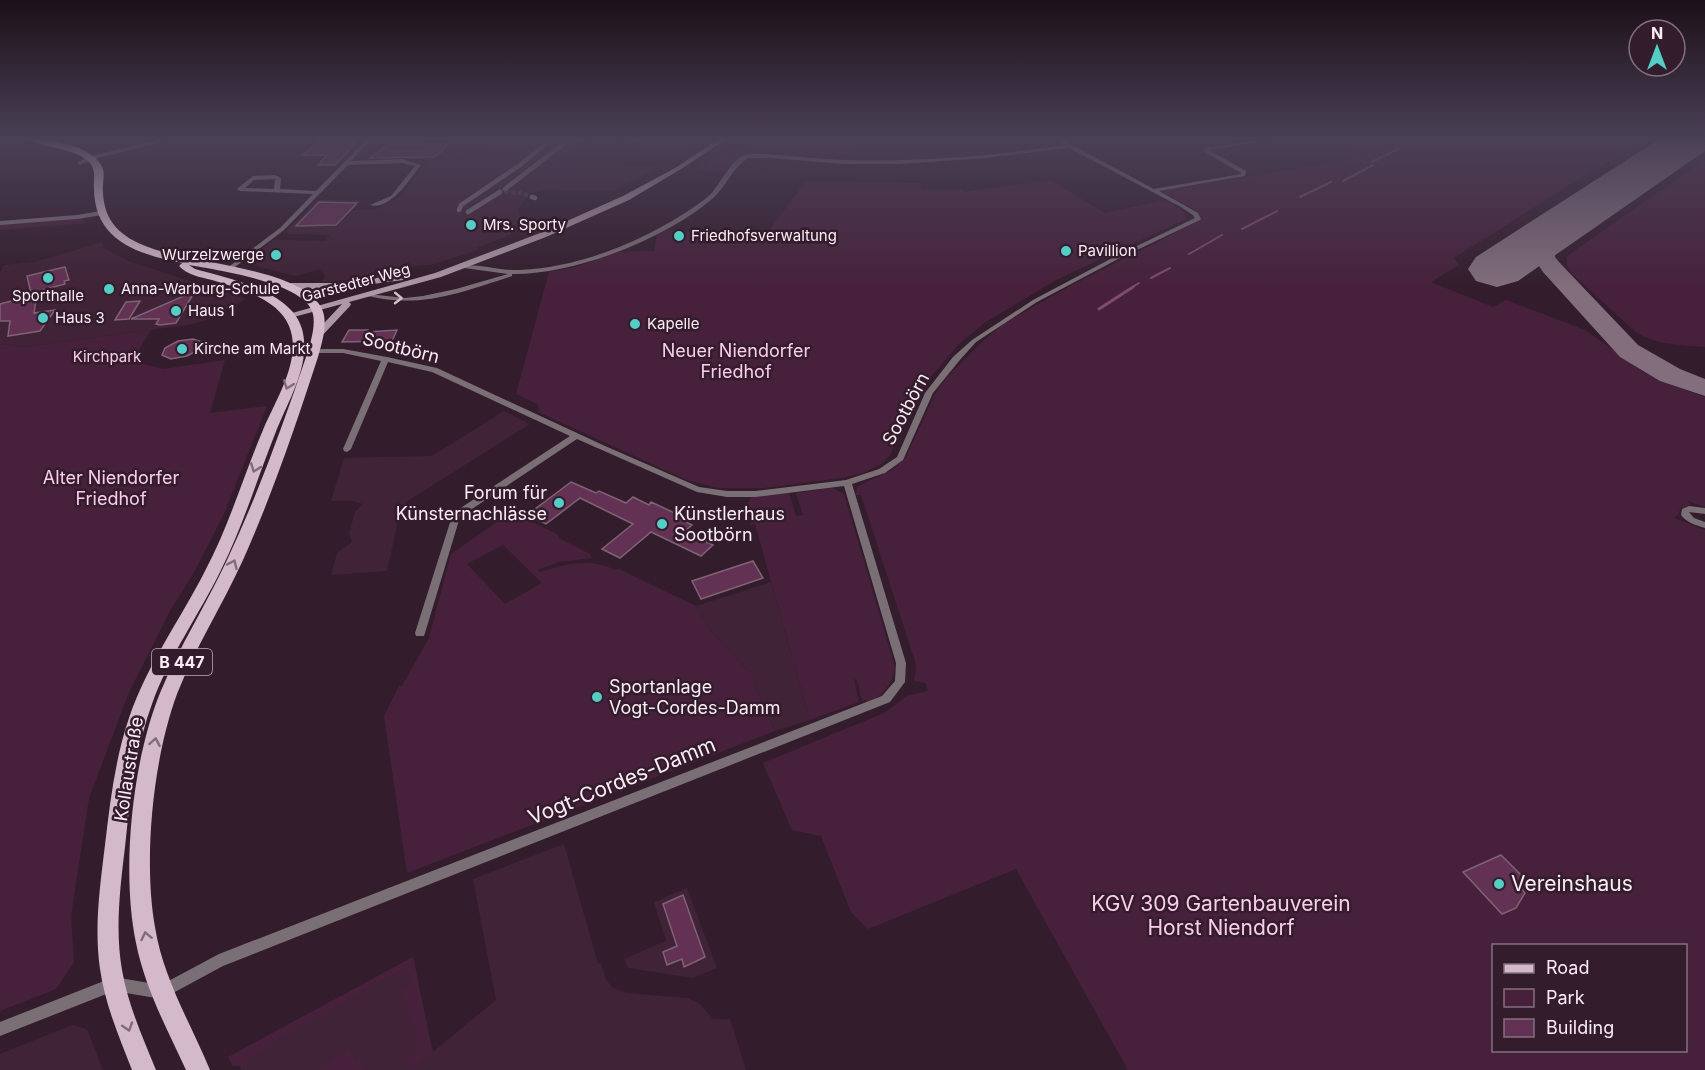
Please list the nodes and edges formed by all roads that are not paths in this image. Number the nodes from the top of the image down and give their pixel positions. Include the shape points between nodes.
1 (99, 188) edge
2 (241, 188) edge
3 (323, 188) edge
4 (400, 188) edge
5 (476, 188) dead end
6 (489, 188) tunnel mouth
7 (502, 188) tunnel mouth
8 (644, 188) edge
9 (719, 188) edge
10 (1151, 188) edge
11 (1167, 188) edge
12 (277, 190) joint
13 (486, 190) junction
14 (499, 190) junction
15 (1155, 190) junction
16 (318, 193) junction
17 (373, 205) dead end
18 (459, 210) dead end
19 (468, 212) dead end
20 (100, 213) junction
21 (0, 223) edge
22 (491, 254) junction
23 (178, 260) junction
24 (464, 266) junction
25 (229, 269) junction
26 (520, 272) junction
27 (408, 277) junction
28 (286, 286) junction
29 (370, 295) junction
30 (356, 298) junction
31 (315, 307) junction
32 (290, 315) junction
33 (315, 343) junction
34 (387, 359) junction
35 (576, 436) junction
36 (347, 449) dead end
37 (847, 483) junction
38 (1705, 511) edge
39 (1705, 525) edge
40 (420, 633) dead end
41 (114, 984) junction
42 (162, 992) junction
43 (0, 1029) edge
44 (144, 1070) edge
45 (198, 1070) edge

1 - 20 main road
2 - 12 street
3 - 16 street
4 - 17 street via 393,197
5 - 13 street
6 - 13 street
7 - 14 street
8 - 22 main road, Garstedter Weg via 556,230
9 - 26 street via 695,208 648,235 591,258
10 - 15 street
11 - 15 street
12 - 16 street
13 - 14 street
13 - 18 street
14 - 19 street
15 - 37 street, Sootbörn via 1198,219 1035,301 974,341 929,393 900,458 882,471
16 - 25 street via 282,229
20 - 21 street
20 - 23 main road via 108,227 129,243
22 - 24 main road, Garstedter Weg
22 - 27 main road, Garstedter Weg
23 - 25 main road
23 - 32 main road via 191,270 264,295
24 - 26 street
24 - 29 main road, Garstedter Weg
25 - 28 main road
29 -> 26 street via 428,298
27 - 28 main road via 336,286
27 - 31 main road, Garstedter Weg
28 - 31 main road
29 - 30 main road, Garstedter Weg
30 - 31 main road, Garstedter Weg
30 - 33 main road via 335,313
31 - 32 main road, Garstedter Weg
31 - 33 main road, B 447
32 -> 41 main road, Kollaustraße / B 447 via 297,333 298,352 276,414 229,538 158,669 136,723 123,782 107,910
33 - 34 street, Sootbörn
42 -> 33 main road, Kollaustraße / B 447 via 144,927 140,878 156,733 172,684 250,527
34 - 35 street, Sootbörn via 434,370
34 - 36 street
35 - 37 street, Sootbörn via 682,483 713,492 755,494
35 - 40 street via 456,515
37 - 42 street, Vogt-Cordes-Damm via 901,663 900,682 886,699 229,957
38 - 39 street via 1685,511 1691,520
41 - 42 street
41 - 43 street
41 -> 44 main road, Kollaustraße / B 447
42 - 45 main road, Kollaustraße / B 447

